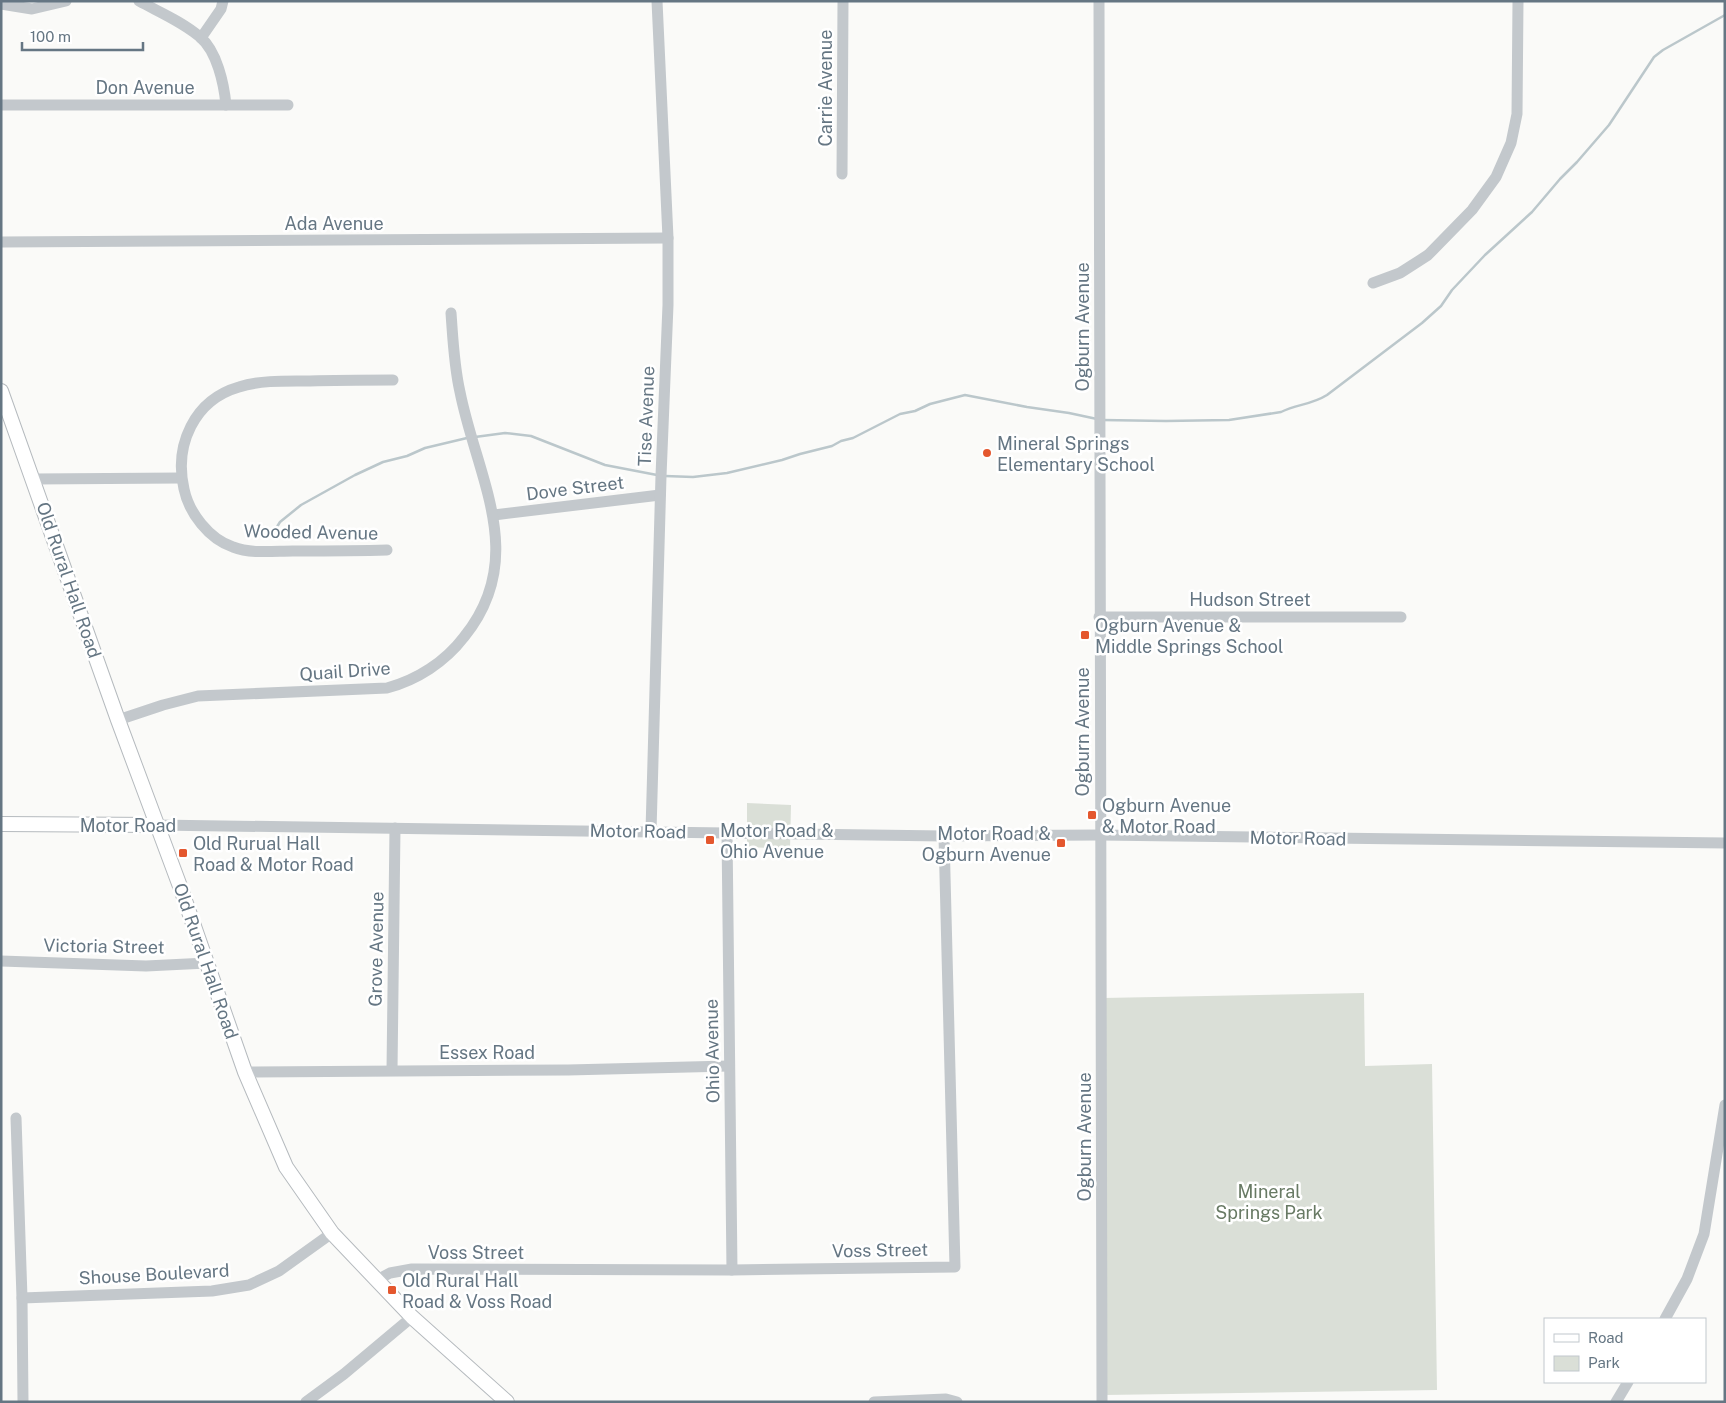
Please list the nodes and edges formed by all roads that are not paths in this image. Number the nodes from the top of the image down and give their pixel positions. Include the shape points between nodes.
1 (66, 1) edge
2 (139, 1) edge
3 (223, 1) edge
4 (657, 1) edge
5 (843, 1) edge
6 (1099, 1) edge
7 (1518, 1) edge
8 (1, 4) edge
9 (201, 38) junction
10 (1, 105) edge
11 (226, 105) junction
12 (288, 105) dead end
13 (842, 174) dead end
14 (668, 238) junction
15 (1, 242) edge
16 (1373, 283) dead end
17 (451, 314) dead end
18 (393, 380) dead end
19 (2, 394) edge
20 (181, 478) junction
21 (34, 479) junction
22 (660, 495) junction
23 (494, 515) junction
24 (387, 550) dead end
25 (1099, 617) junction
26 (1401, 617) dead end
27 (118, 720) junction
28 (1, 824) edge
29 (157, 825) junction
30 (395, 828) junction
31 (651, 831) junction
32 (727, 832) junction
33 (1100, 835) junction
34 (944, 836) junction
35 (1725, 843) edge
36 (1, 962) edge
37 (207, 963) junction
38 (729, 1066) junction
39 (392, 1070) junction
40 (245, 1072) junction
41 (1725, 1105) edge
42 (16, 1118) dead end
43 (332, 1233) junction
44 (732, 1270) junction
45 (377, 1280) junction
46 (22, 1298) junction
47 (412, 1317) junction
48 (1666, 1318) edge
49 (1627, 1383) edge
50 (23, 1402) edge
51 (306, 1402) edge
52 (507, 1402) edge
53 (874, 1402) edge
54 (957, 1402) edge
55 (1102, 1402) edge
56 (1616, 1402) edge

1 - 8 street via 32,10
2 - 9 street
3 - 9 street
4 - 14 street, Tise Avenue
5 - 13 street, Carrie Avenue
6 - 25 street, Ogburn Avenue
7 - 16 street via 1517,114 1511,143 1496,177 1472,210 1428,255 1400,273
9 - 11 street via 215,58 224,85
10 - 11 street, Don Avenue
11 - 12 street, Don Avenue
14 - 15 street, Ada Avenue
14 - 22 street, Tise Avenue
17 - 23 street, Quail Drive via 460,394
18 - 20 street, Wooded Avenue via 284,381 236,387 214,400 195,418 181,452
19 - 21 main road, Old Rural Hall Road
20 - 21 street
20 - 24 street, Wooded Avenue via 187,499 204,528 231,547 275,552
21 - 27 main road, Old Rural Hall Road
22 - 23 street, Dove Street
22 - 31 street, Tise Avenue
23 - 27 street, Quail Drive via 496,566 478,618 446,658 411,680 372,690 198,696
25 - 26 street, Hudson Street
25 - 33 street, Ogburn Avenue
27 - 29 main road, Old Rural Hall Road
28 - 29 main road, Motor Road
29 - 30 street, Motor Road
29 - 37 main road, Old Rural Hall Road
30 - 31 street, Motor Road
30 - 39 street, Grove Avenue
31 - 32 street, Motor Road
32 - 34 street, Motor Road
32 - 38 street, Ohio Avenue
33 - 34 street, Motor Road
33 - 35 street, Motor Road
33 - 55 street, Ogburn Avenue
34 - 44 street, Voss Street via 955,1267
36 - 37 street, Victoria Street via 146,966
37 - 40 main road, Old Rural Hall Road
38 - 39 street, Essex Road
38 - 44 street, Ohio Avenue
39 - 40 street, Essex Road
40 - 43 main road, Old Rural Hall Road via 286,1167
41 - 48 street via 1704,1234 1687,1279
42 - 46 street
43 - 45 main road, Old Rural Hall Road
43 - 46 street, Shouse Boulevard via 279,1271 249,1285 212,1291
44 - 45 street, Voss Street via 412,1269 390,1273
45 - 47 main road, Old Rural Hall Road
46 - 50 street
47 - 51 street
47 - 52 main road, Old Rural Hall Road
49 - 56 street
53 - 54 street via 946,1399

